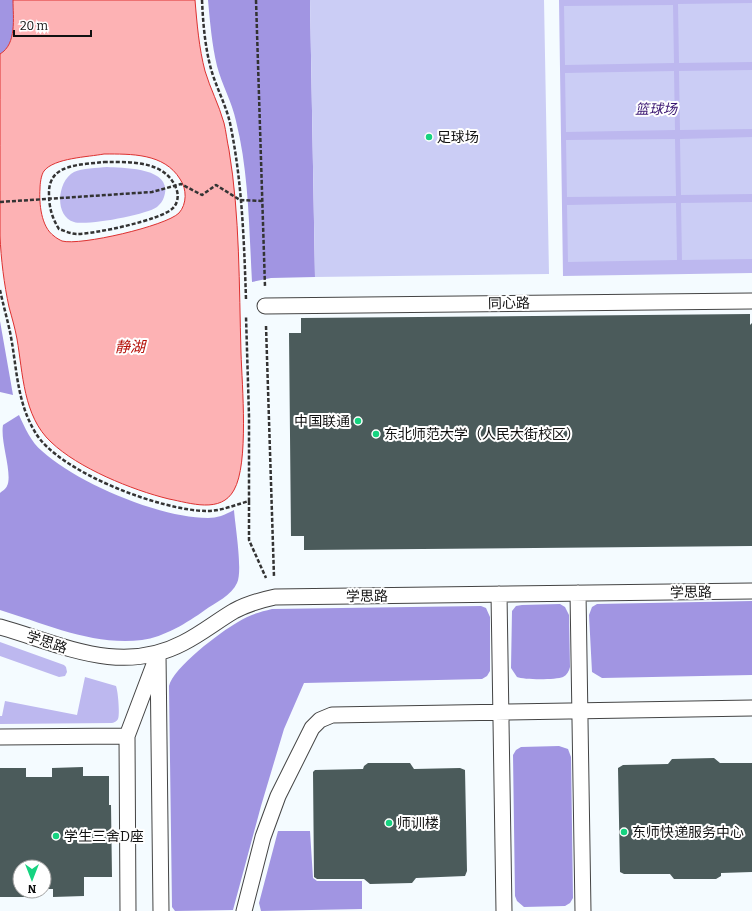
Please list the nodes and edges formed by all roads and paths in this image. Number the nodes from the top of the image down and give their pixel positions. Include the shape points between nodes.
1 (202, 0) edge
2 (175, 186) junction
3 (49, 198) junction
4 (240, 200) junction
5 (262, 201) dead end
6 (0, 202) edge
7 (0, 290) edge
8 (752, 301) edge
9 (246, 306) dead end
10 (265, 306) dead end
11 (246, 314) dead end
12 (249, 501) junction
13 (752, 591) edge
14 (578, 593) junction
15 (499, 594) junction
16 (275, 597) junction
17 (0, 627) edge
18 (158, 654) junction
19 (752, 708) edge
20 (580, 711) junction
21 (501, 712) junction
22 (127, 736) junction
23 (0, 737) edge
24 (128, 911) edge
25 (161, 911) edge
26 (244, 911) edge
27 (504, 911) edge
28 (583, 911) edge

1 - 4 path via 205,41 211,68 230,121 236,152
2 - 3 path via 152,192
2 - 3 path via 161,170 143,162 104,162 66,168 55,173 48,185
2 - 3 path via 178,192 177,202 169,211 156,217 76,234 59,229 52,216
2 - 4 path via 181,184 202,195 216,185
3 - 6 path
4 - 5 path
4 - 9 path
7 - 12 path via 10,331 19,394 25,413 46,446 71,465 109,485 164,504 208,511
8 - 10 lane, 同心路
11 - 12 path
12 - 16 path via 249,540
13 - 14 lane, 学思路
14 - 15 lane, 学思路
14 - 20 lane
15 - 16 lane, 学思路
15 - 21 lane
16 - 18 lane, 学思路 via 234,611 182,644
17 - 18 lane, 学思路 via 69,650 105,657
18 - 22 lane
18 - 25 lane
19 - 20 lane
20 - 21 lane
20 - 28 lane
21 - 26 lane via 332,715 320,720 312,728 278,796 263,838
21 - 27 lane
22 - 23 lane
22 - 24 lane

